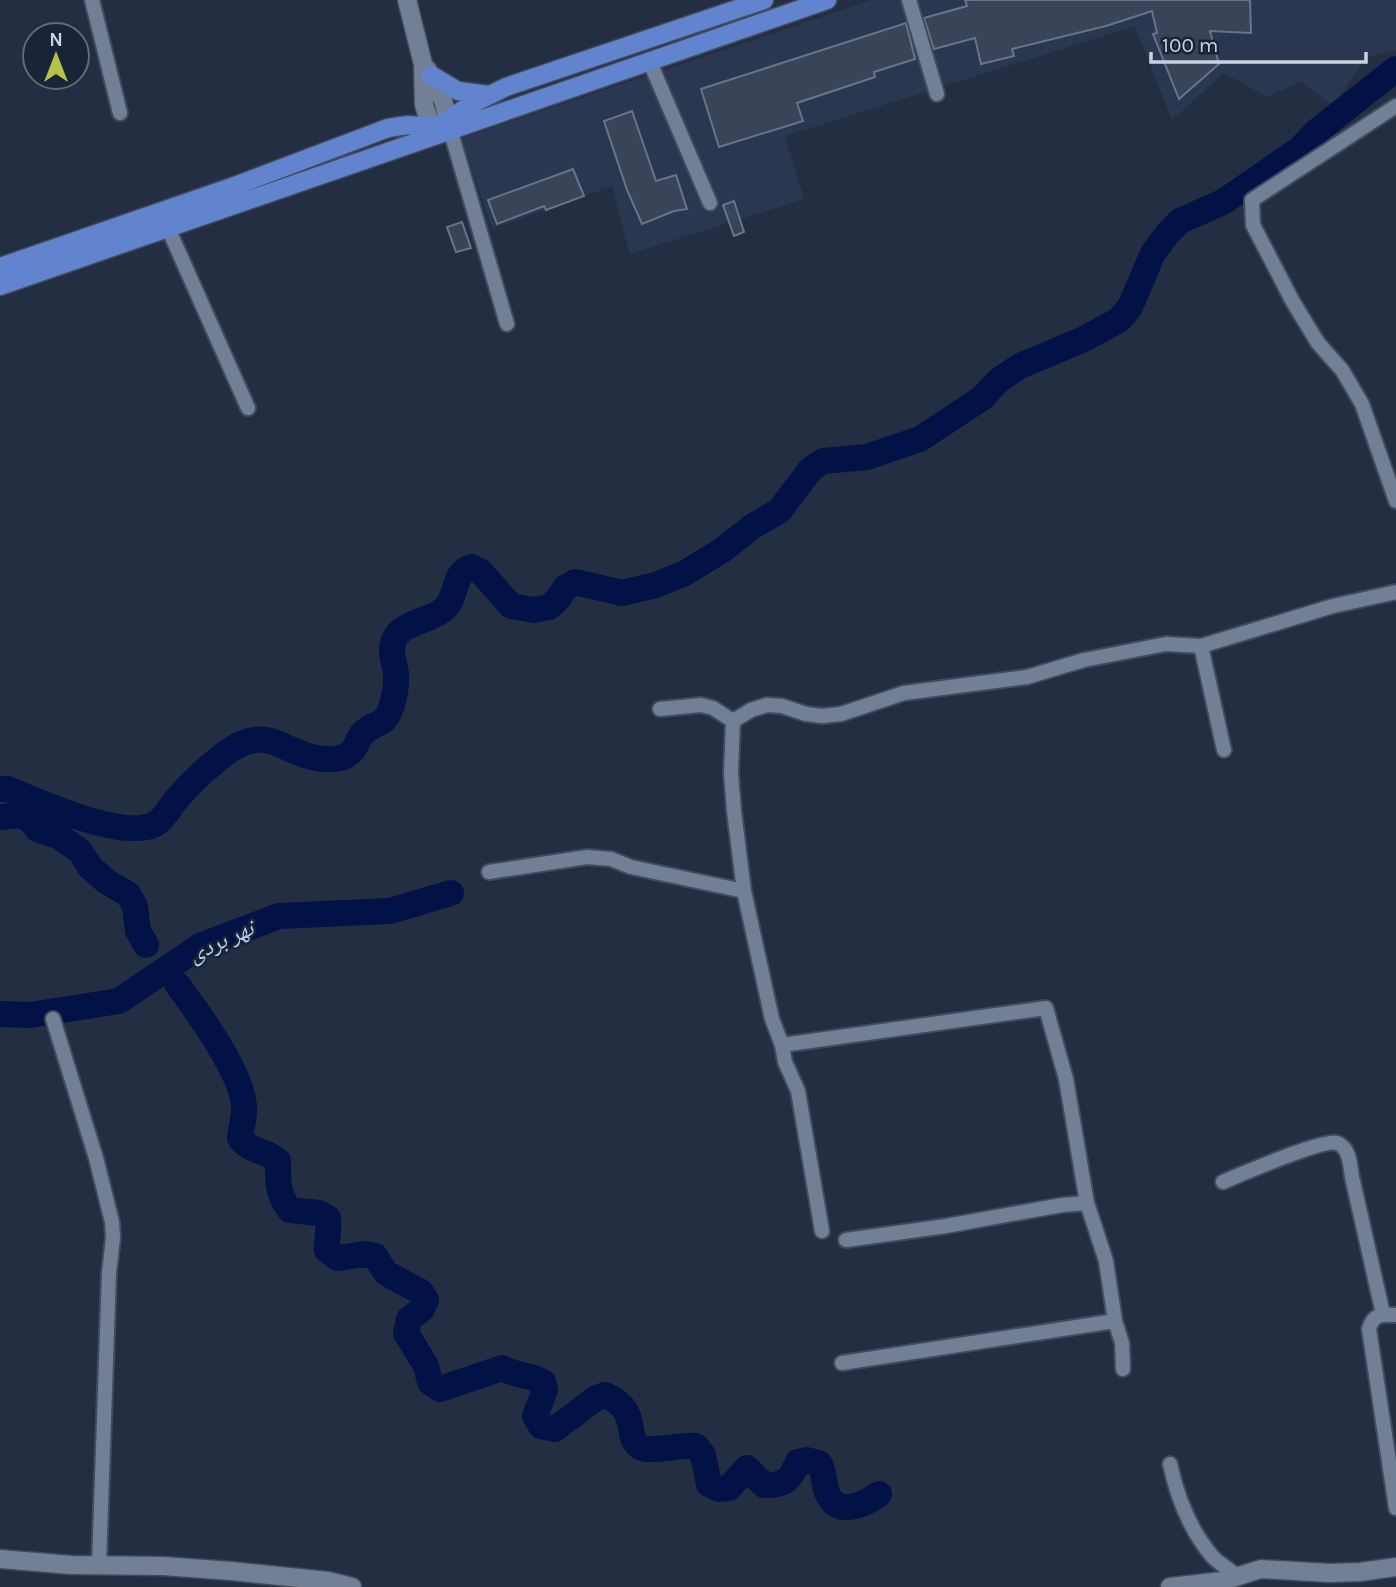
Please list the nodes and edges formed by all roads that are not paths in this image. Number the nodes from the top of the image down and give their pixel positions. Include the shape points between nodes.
1 (92, 0) edge
2 (407, 0) edge
3 (764, 0) edge
4 (827, 0) edge
5 (909, 0) edge
6 (649, 60) junction
7 (427, 69) junction
8 (937, 94) dead end
9 (489, 95) junction
10 (1396, 106) edge
11 (120, 113) dead end
12 (441, 128) junction
13 (354, 141) junction
14 (361, 160) junction
15 (710, 204) dead end
16 (168, 228) junction
17 (74, 252) junction
18 (0, 267) edge
19 (0, 286) edge
20 (507, 324) dead end
21 (248, 408) dead end
22 (1391, 464) edge
23 (1396, 501) edge
24 (1396, 592) edge
25 (1202, 646) junction
26 (660, 709) dead end
27 (733, 721) junction
28 (1224, 750) dead end
29 (489, 872) dead end
30 (744, 891) junction
31 (53, 1019) dead end
32 (782, 1045) junction
33 (1223, 1182) dead end
34 (1087, 1203) junction
35 (822, 1231) dead end
36 (846, 1240) dead end
37 (1390, 1315) edge
38 (1115, 1321) junction
39 (842, 1363) dead end
40 (1123, 1369) dead end
41 (1170, 1464) dead end
42 (1396, 1508) edge
43 (0, 1559) edge
44 (99, 1565) junction
45 (1396, 1567) edge
46 (1237, 1577) junction
47 (352, 1587) edge
48 (1170, 1587) edge

1 - 11 street
2 - 7 street
3 - 9 main road
4 - 6 main road
5 - 8 street
6 - 12 main road
6 - 15 street
7 - 9 main road via 458,91
7 - 12 street via 443,100
9 - 12 main road
10 - 22 street via 1252,200 1253,225 1299,312 1362,404
12 - 13 main road via 398,126
12 - 14 main road
12 - 20 street
13 - 14 main road
13 - 17 main road
14 - 16 main road
16 - 17 main road
16 - 21 street
17 - 18 main road
17 - 19 main road
22 - 23 street
24 - 25 street
25 - 27 street via 1166,644 1129,650 1027,677 904,693 841,714 822,716 767,705
25 - 28 street
26 - 27 street via 701,705
27 - 30 street via 731,773
29 - 30 street via 587,857
30 - 32 street
31 - 44 street via 112,1222
32 - 34 street via 1046,1008 1066,1079
32 - 35 street via 798,1091
33 - 37 street via 1317,1145 1344,1148
34 - 36 street
34 - 38 street via 1106,1262
37 - 42 street via 1371,1321 1369,1329
38 - 39 street
38 - 40 street
41 - 46 street via 1175,1487 1200,1540
43 - 44 street
44 - 47 street via 231,1571
45 - 46 street via 1329,1573 1273,1568
46 - 48 street

